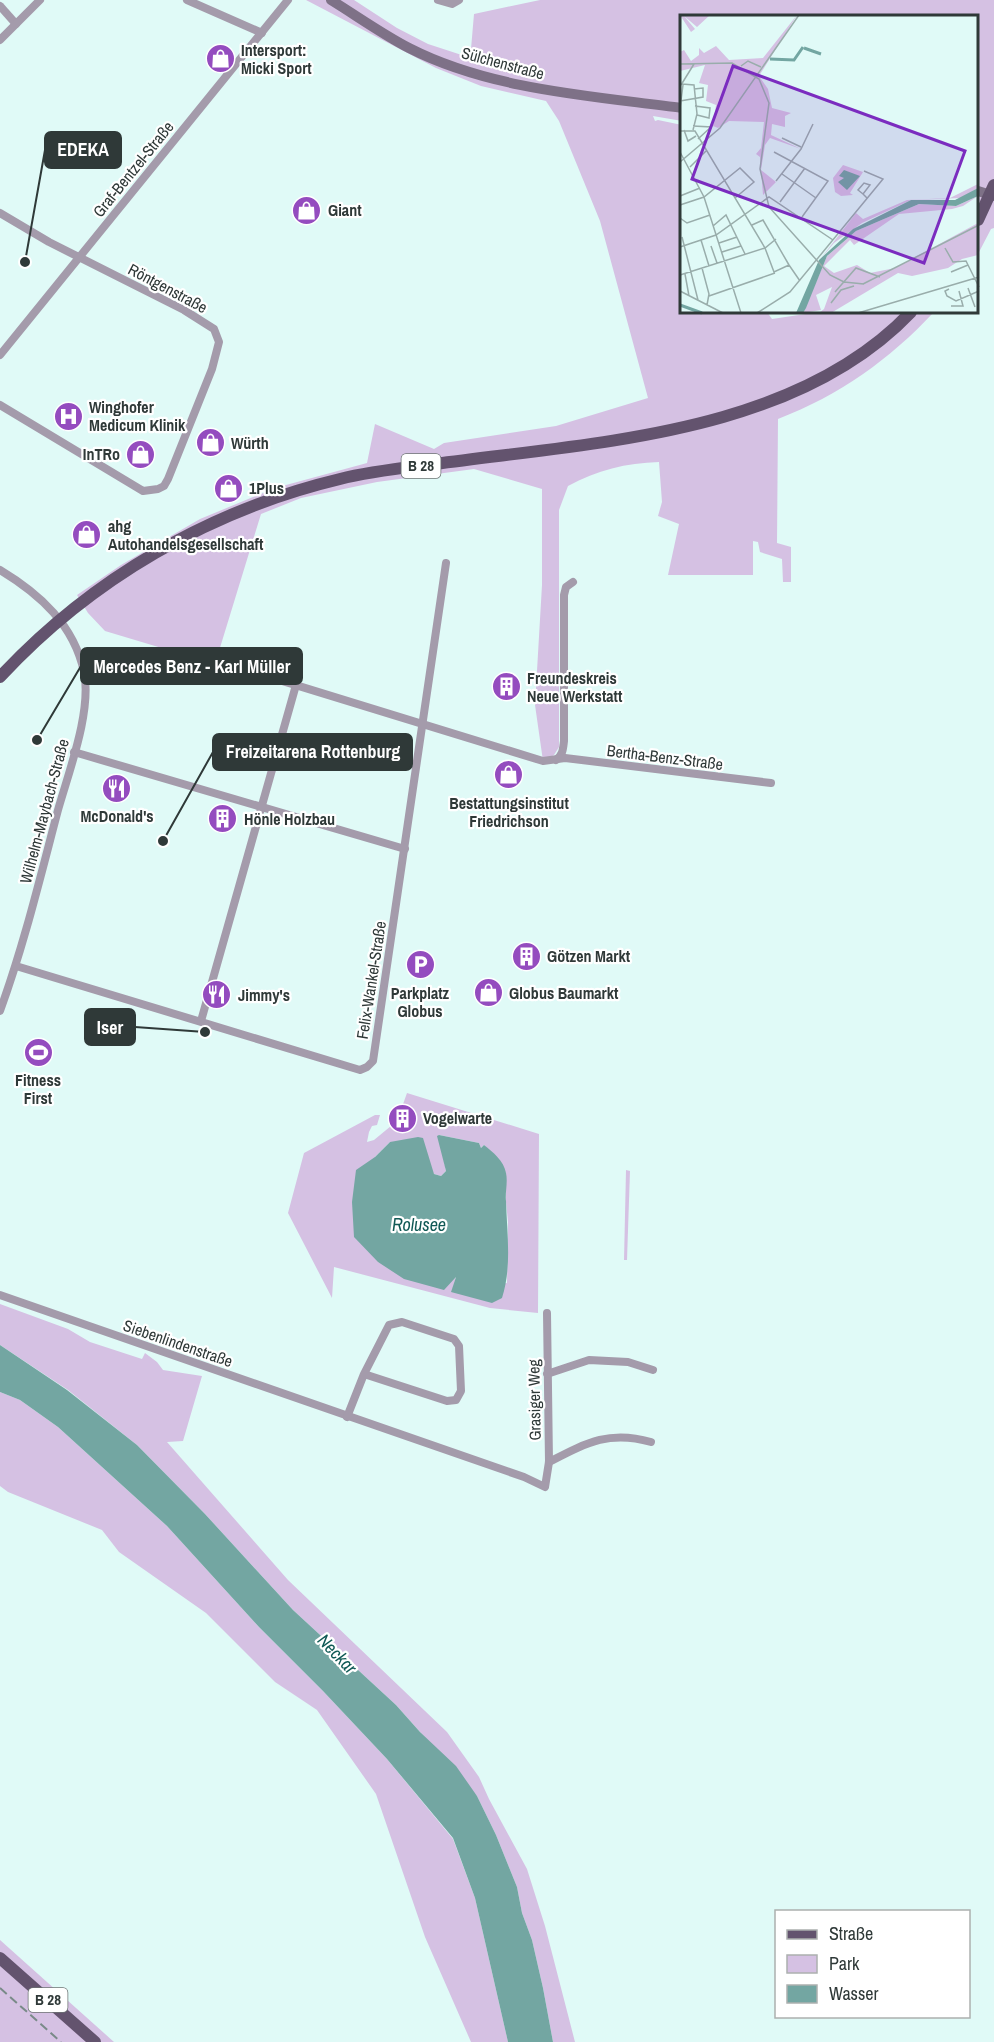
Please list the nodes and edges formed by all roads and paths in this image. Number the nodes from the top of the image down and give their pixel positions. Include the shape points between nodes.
1 (40, 0) edge
2 (187, 0) edge
3 (288, 0) edge
4 (331, 0) edge
5 (438, 0) edge
6 (459, 0) edge
7 (0, 6) edge
8 (16, 24) junction
9 (262, 33) junction
10 (0, 40) edge
11 (680, 108) edge
12 (994, 185) edge
13 (979, 191) edge
14 (994, 196) edge
15 (0, 213) edge
16 (979, 218) edge
17 (80, 258) junction
18 (909, 314) edge
19 (3, 344) edge
20 (0, 355) edge
21 (0, 405) edge
22 (446, 563) dead end
23 (0, 570) edge
24 (573, 582) dead end
25 (60, 620) junction
26 (224, 663) dead end
27 (0, 677) edge
28 (296, 685) junction
29 (423, 723) junction
30 (74, 752) junction
31 (555, 760) junction
32 (771, 783) dead end
33 (262, 807) junction
34 (405, 849) junction
35 (16, 966) junction
36 (0, 1011) edge
37 (201, 1021) junction
38 (0, 1294) edge
39 (547, 1313) dead end
40 (653, 1370) dead end
41 (364, 1374) junction
42 (547, 1374) junction
43 (347, 1417) junction
44 (651, 1442) dead end
45 (549, 1462) junction
46 (545, 1487) joint
47 (0, 1958) edge
48 (95, 2042) edge

1 - 8 street
2 - 9 street
3 - 9 street, Graf-Bentzel-Straße
4 - 11 main road, Sülchenstraße via 410,48 473,73 547,90
5 - 6 street via 452,4
7 - 8 street
8 - 10 street
9 - 17 street, Graf-Bentzel-Straße
12 - 16 main road
13 - 14 main road
15 - 17 street, Röntgenstraße
17 - 19 street, Graf-Bentzel-Straße
17 - 21 street, Röntgenstraße via 214,329 219,342 212,369 168,479 158,489 143,491
18 - 25 main road, B 28 via 853,361 822,379 723,418 620,439 367,473 273,499 198,530 149,556
19 - 20 street, Graf-Bentzel-Straße
22 - 29 street, Felix-Wankel-Straße
23 - 25 street, Wilhelm-Maybach-Straße via 36,595
24 - 31 street via 564,595 564,741 560,757
25 - 27 main road, B 28
25 - 30 street, Wilhelm-Maybach-Straße via 76,647 86,683 85,708
26 - 28 street
28 - 29 street
28 - 33 street
29 - 31 street, Bertha-Benz-Straße via 543,761
29 - 34 street, Felix-Wankel-Straße
30 - 33 street
30 - 35 street, Wilhelm-Maybach-Straße
31 - 32 street, Bertha-Benz-Straße via 565,758
33 - 34 street
33 - 37 street
34 - 37 street, Felix-Wankel-Straße via 374,1055 367,1067 360,1070
35 - 36 street, Wilhelm-Maybach-Straße
35 - 37 street, Felix-Wankel-Straße
38 - 43 street, Siebenlindenstraße
39 - 42 street, Grasiger Weg
40 - 42 street via 628,1362 589,1359
41 - 41 street via 389,1325 402,1322 454,1339 459,1346 461,1391 456,1400 447,1401
41 - 43 street
42 - 45 street, Grasiger Weg
43 - 46 street, Siebenlindenstraße
44 - 45 street via 633,1437 602,1439
45 - 46 street, Grasiger Weg
47 - 48 main road, B 28

